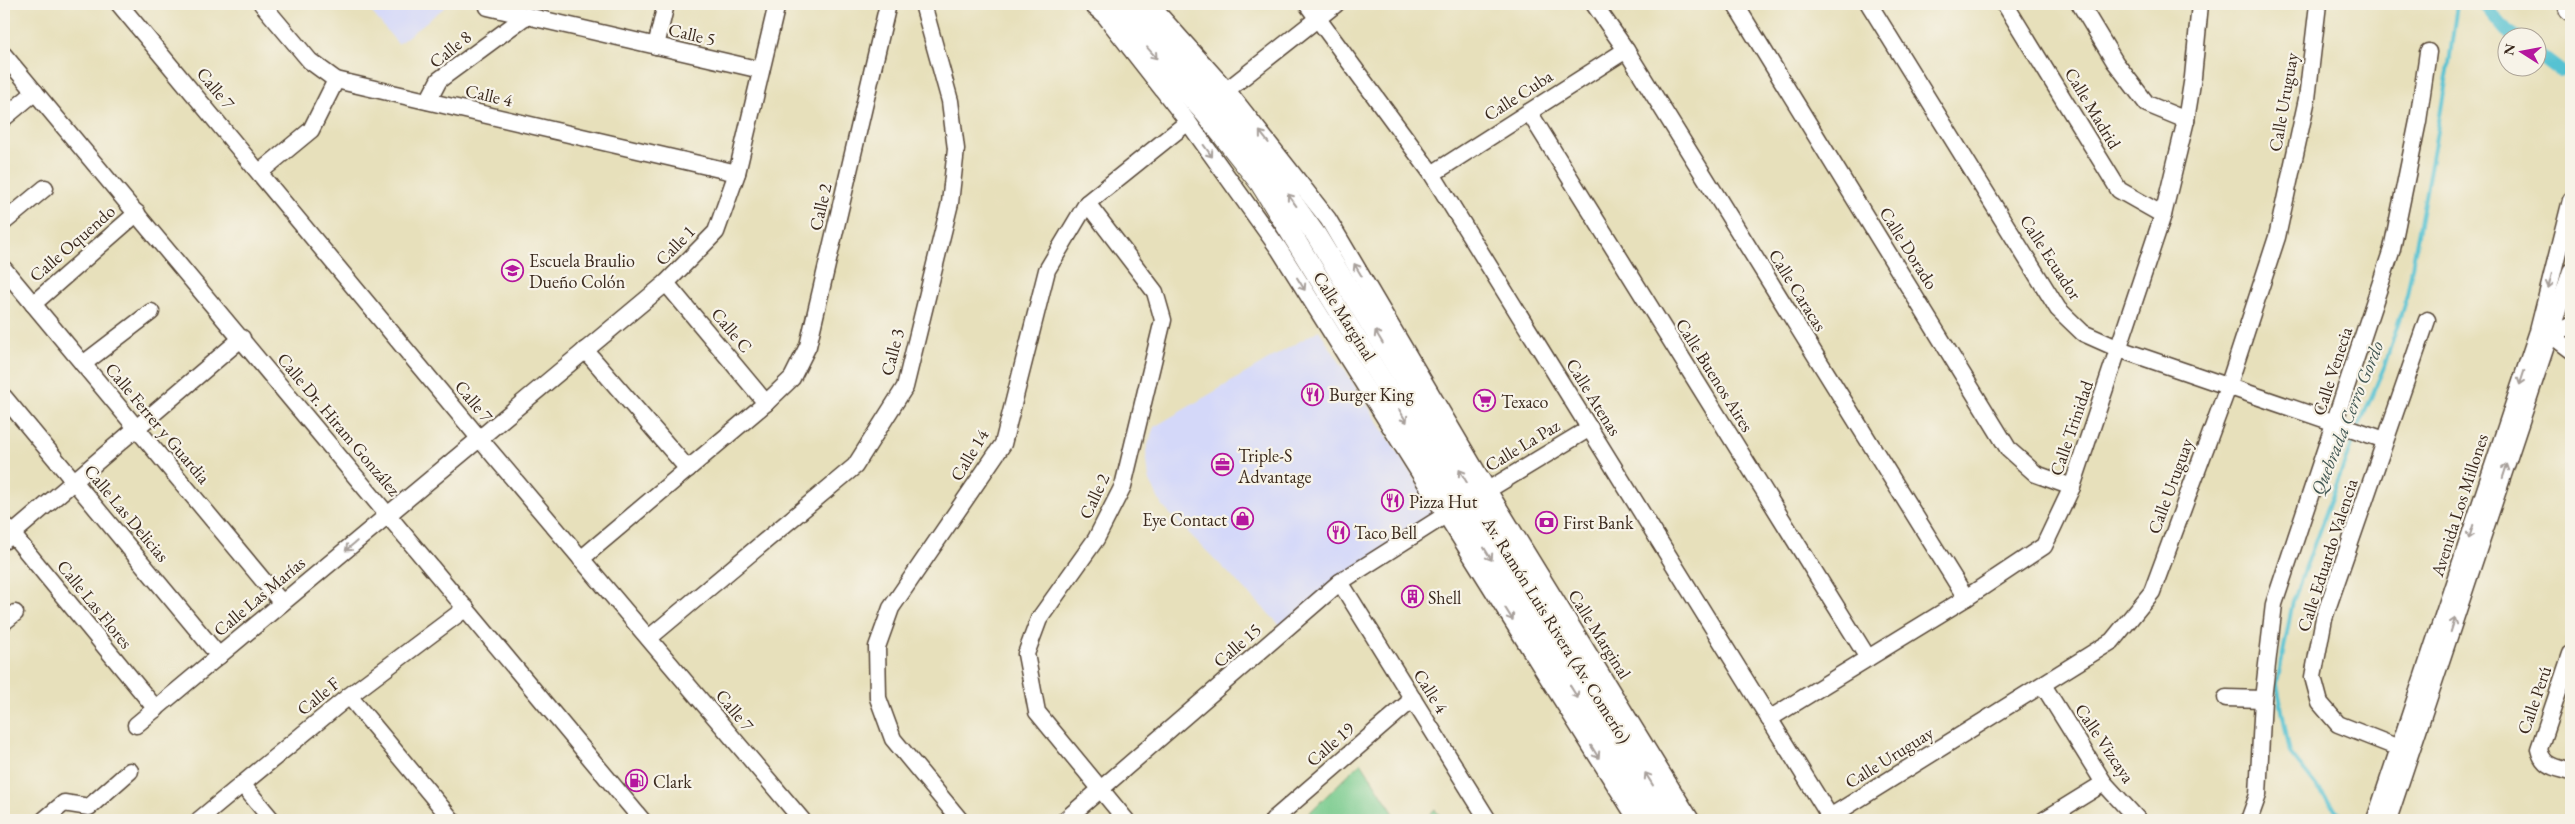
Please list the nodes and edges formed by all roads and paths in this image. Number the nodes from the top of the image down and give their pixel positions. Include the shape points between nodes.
1 (118, 4) edge
2 (262, 4) edge
3 (666, 4) edge
4 (777, 4) edge
5 (888, 4) edge
6 (923, 4) edge
7 (1090, 4) edge
8 (1108, 4) edge
9 (1126, 4) edge
10 (1150, 4) edge
11 (1307, 4) edge
12 (1336, 4) edge
13 (1594, 4) edge
14 (1735, 4) edge
15 (1870, 4) edge
16 (2006, 4) edge
17 (2080, 4) edge
18 (2200, 4) edge
19 (2318, 4) edge
20 (2570, 4) edge
21 (488, 7) dead end
22 (2571, 9) edge
23 (526, 16) junction
24 (1319, 17) junction
25 (656, 46) junction
26 (1626, 50) junction
27 (2428, 52) dead end
28 (4, 56) edge
29 (761, 70) junction
30 (336, 80) junction
31 (1227, 90) junction
32 (35, 92) junction
33 (428, 101) junction
34 (1529, 112) junction
35 (4, 118) edge
36 (2186, 120) junction
37 (1188, 122) junction
38 (260, 172) junction
39 (737, 172) junction
40 (1432, 174) junction
41 (45, 188) dead end
42 (2571, 200) edge
43 (1087, 203) junction
44 (137, 213) junction
45 (2163, 215) junction
46 (4, 222) edge
47 (4, 269) edge
48 (2571, 271) edge
49 (666, 283) junction
50 (33, 304) junction
51 (151, 312) dead end
52 (2427, 320) dead end
53 (2571, 326) edge
54 (2544, 333) junction
55 (242, 338) junction
56 (2119, 349) junction
57 (586, 350) junction
58 (2571, 350) edge
59 (83, 364) junction
60 (2228, 387) junction
61 (4, 397) edge
62 (766, 403) junction
63 (2335, 423) junction
64 (136, 428) junction
65 (1590, 428) junction
66 (479, 438) junction
67 (2385, 440) junction
68 (688, 470) junction
69 (74, 481) junction
70 (2072, 488) junction
71 (1467, 502) junction
72 (388, 514) junction
73 (6, 533) edge
74 (581, 559) junction
75 (1340, 582) junction
76 (1966, 598) junction
77 (282, 603) junction
78 (466, 608) junction
79 (649, 638) junction
80 (2571, 654) edge
81 (219, 656) junction
82 (1868, 658) junction
83 (2043, 686) junction
84 (349, 696) junction
85 (2226, 698) dead end
86 (1413, 699) junction
87 (2263, 699) junction
88 (156, 709) junction
89 (1769, 719) junction
90 (136, 725) dead end
91 (2405, 751) junction
92 (130, 771) dead end
93 (2571, 772) edge
94 (2104, 783) junction
95 (242, 784) junction
96 (1100, 790) junction
97 (1829, 819) edge
98 (44, 820) edge
99 (199, 820) edge
100 (272, 820) edge
101 (452, 820) edge
102 (642, 820) edge
103 (802, 820) edge
104 (960, 820) edge
105 (1065, 820) edge
106 (1126, 820) edge
107 (1273, 820) edge
108 (1488, 820) edge
109 (1637, 820) edge
110 (1654, 820) edge
111 (1674, 820) edge
112 (1691, 820) edge
113 (2044, 820) edge
114 (2138, 820) edge
115 (2249, 820) edge
116 (2375, 820) edge
117 (2388, 820) edge

1 - 38 street, Calle 7
2 - 30 street, Calle 4 via 310,61
3 - 25 street
4 - 29 street, Calle 1
5 - 62 street, Calle 2 via 808,346 792,378
6 - 79 street, Calle 3 via 950,101 956,149 950,203 905,387 855,466
7 - 37 street, Calle Marginal via 1105,16
8 -> 71 main road, Av. Ramón Luis Rivera (Av. Comerío) via 1205,113 1260,183
71 -> 9 main road, Av. Ramón Luis Rivera (Av. Comerío) via 1316,235 1219,100
10 - 31 street, Calle Marginal
11 - 24 street, Calle Atenas
12 - 24 street
13 - 26 street, Calle Caracas
14 - 70 street, Calle Dorado via 2010,450 2036,474
15 - 56 street, Calle Ecuador via 2058,309 2082,333
16 - 45 street, Calle Madrid via 2119,190
17 - 36 street via 2115,62 2146,104
18 - 36 street, Calle Trinidad
19 - 60 street, Calle Uruguay via 2307,99 2277,237
20 - 22 highway
21 - 23 street, Calle 5
23 - 25 street, Calle 5
23 - 33 street, Calle 8 via 439,80
24 - 31 street
24 - 40 street, Calle Atenas
25 - 29 street, Calle 5
26 - 34 street, Calle Cuba
26 - 76 street, Calle Caracas
27 - 63 street, Calle Venecia via 2418,121 2392,249
28 - 32 street, Calle Dr. Hiram González
29 - 39 street, Calle 1
30 - 33 street, Calle 4
30 - 38 street via 311,130
71 -> 31 street, Calle Marginal via 1328,219
32 - 35 street
32 - 44 street, Calle Dr. Hiram González
33 - 39 street, Calle 4
34 - 40 street, Calle Cuba
34 - 82 street, Calle Buenos Aires
36 - 45 street, Calle Trinidad
37 - 43 street, Calle 14
37 -> 71 street, Calle Marginal
38 - 66 street, Calle 7
39 - 49 street, Calle 1 via 716,232
40 - 65 street, Calle Atenas
41 - 46 street
42 -> 54 street, Avenida Los Millones
43 - 96 street, Calle 2 via 1155,292 1163,320 1123,486 1096,538 1039,619 1026,654 1037,712
43 - 104 street, Calle 14 via 1047,270 1003,444 891,608 877,647 878,698 893,740
44 - 50 street, Calle Oquendo
44 - 55 street, Calle Dr. Hiram González
45 - 56 street, Calle Trinidad
47 - 50 street, Calle Ferrer y Guardia
48 - 54 street, Avenida Los Millones
49 - 57 street, Calle 1
49 - 62 street, Calle C
50 - 59 street, Calle Ferrer y Guardia
51 - 59 street
52 - 67 street, Calle Eduardo Valencia
53 - 54 street
54 - 58 street
54 - 91 street, Avenida Los Millones
55 - 64 street
55 - 72 street, Calle Dr. Hiram González
56 - 60 street, Calle Ecuador
56 - 70 street, Calle Trinidad
57 - 66 street, Calle 1
57 - 68 street
59 - 64 street, Calle Ferrer y Guardia
60 - 63 street, Calle Ecuador
60 - 83 street, Calle Uruguay via 2152,592 2112,641
61 - 69 street, Calle Las Delicias
62 - 68 street, Calle 2
63 - 67 street, Calle Ecuador
63 - 87 street, Calle Venecia via 2274,604
64 - 69 street
64 - 77 street, Calle Ferrer y Guardia
65 - 71 street, Calle La Paz
65 - 89 street, Calle Atenas
66 - 72 street, Calle 1
66 - 74 street, Calle 7
67 - 91 street, Calle Eduardo Valencia via 2324,618 2313,677 2320,702 2338,724
68 - 74 street, Calle 2
69 - 73 street
69 - 81 street, Calle Las Delicias
70 - 76 street, Calle Trinidad via 2044,546
71 - 75 street, Calle 15
71 -> 109 street, Calle Marginal
71 -> 110 main road, Av. Ramón Luis Rivera (Av. Comerío)
111 -> 71 main road, Av. Ramón Luis Rivera (Av. Comerío)
71 - 112 street, Calle Marginal
72 -> 77 street, Calle Las Marías
72 - 78 street, Calle Dr. Hiram González
73 - 88 street, Calle Las Flores
74 - 79 street, Calle 7
75 - 86 street, Calle 4
75 - 96 street, Calle 15
76 - 82 street, Calle Trinidad
77 - 81 street, Calle Las Marías
78 - 84 street, Calle F
78 - 102 street, Calle Dr. Hiram González
79 - 103 street, Calle 7
80 - 93 street, Calle Perú via 2539,748 2541,760 2548,766
81 - 88 street, Calle Las Marías
82 - 89 street, Calle Trinidad
83 - 94 street, Calle Vizcaya
83 - 97 street, Calle Uruguay
84 - 95 street, Calle F
84 - 101 street
85 - 87 street
86 - 107 street, Calle 19
86 - 108 street, Calle 4
87 - 115 street, Calle Venecia via 2258,794
88 - 90 street, Calle Las Marías
89 - 97 street, Calle Atenas
91 - 116 street, Avenida Los Millones
91 - 117 street, Avenida Los Millones
92 - 98 street via 88,807 64,803
94 - 113 street
94 - 114 street, Calle Vizcaya
95 - 99 street, Calle F
95 - 100 street
96 - 105 street, Calle 15
96 - 106 street

